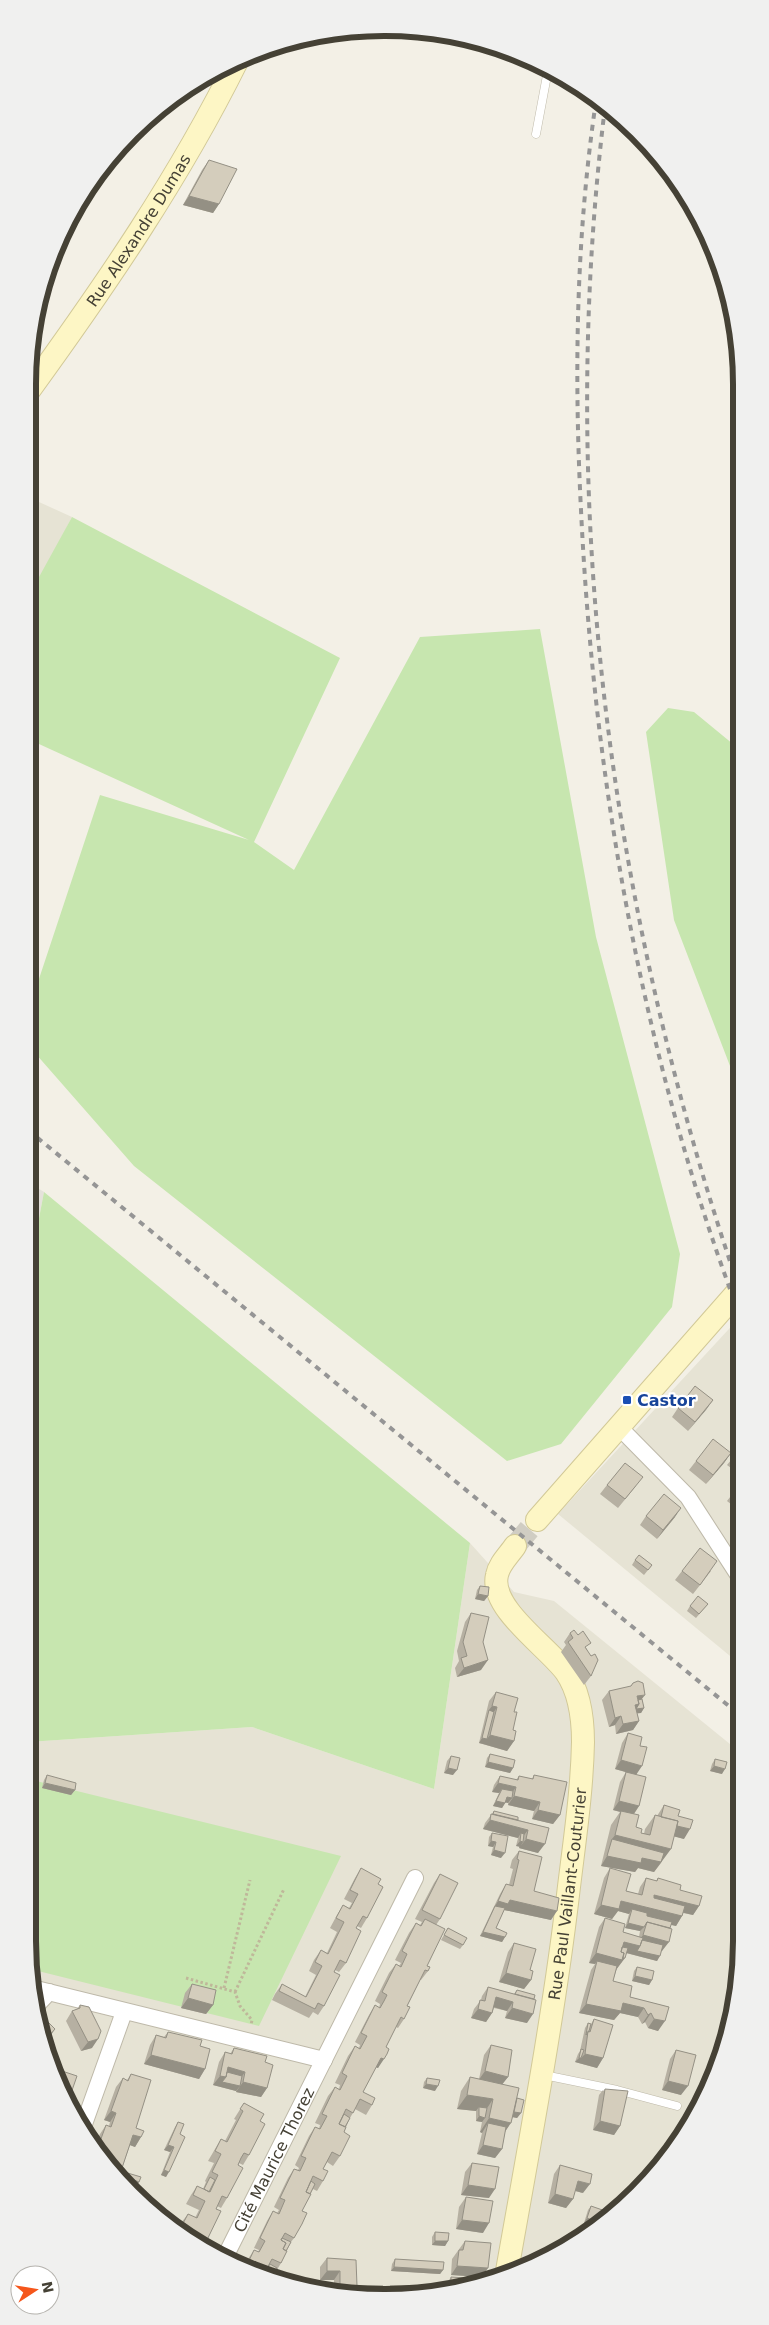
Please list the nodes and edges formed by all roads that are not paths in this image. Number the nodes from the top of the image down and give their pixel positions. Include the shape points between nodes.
1 (231, 72) edge
2 (547, 76) edge
3 (536, 134) dead end
4 (36, 380) edge
5 (733, 1297) edge
6 (618, 1426) junction
7 (537, 1520) tunnel mouth
8 (515, 1546) tunnel mouth
9 (733, 1567) edge
10 (415, 1878) dead end
11 (40, 1990) edge
12 (49, 1992) junction
13 (42, 2000) edge
14 (124, 2012) junction
15 (324, 2060) junction
16 (542, 2074) junction
17 (677, 2106) dead end
18 (86, 2119) edge
19 (228, 2252) edge
20 (508, 2266) edge

1 - 4 street, Rue Alexandre Dumas via 188,153 132,244
2 - 3 lane
5 - 6 street
6 - 7 street
6 - 9 street via 688,1497
8 - 16 street, Rue Paul Vaillant-Couturier via 499,1568 497,1590 511,1614 566,1672 578,1700 583,1738 579,1807
10 - 15 street, Cité Maurice Thorez
11 - 12 street
12 - 13 street
12 - 14 street
14 - 15 street
14 - 18 street
15 - 19 street, Cité Maurice Thorez
16 - 17 lane
16 - 20 street, Rue Paul Vaillant-Couturier

